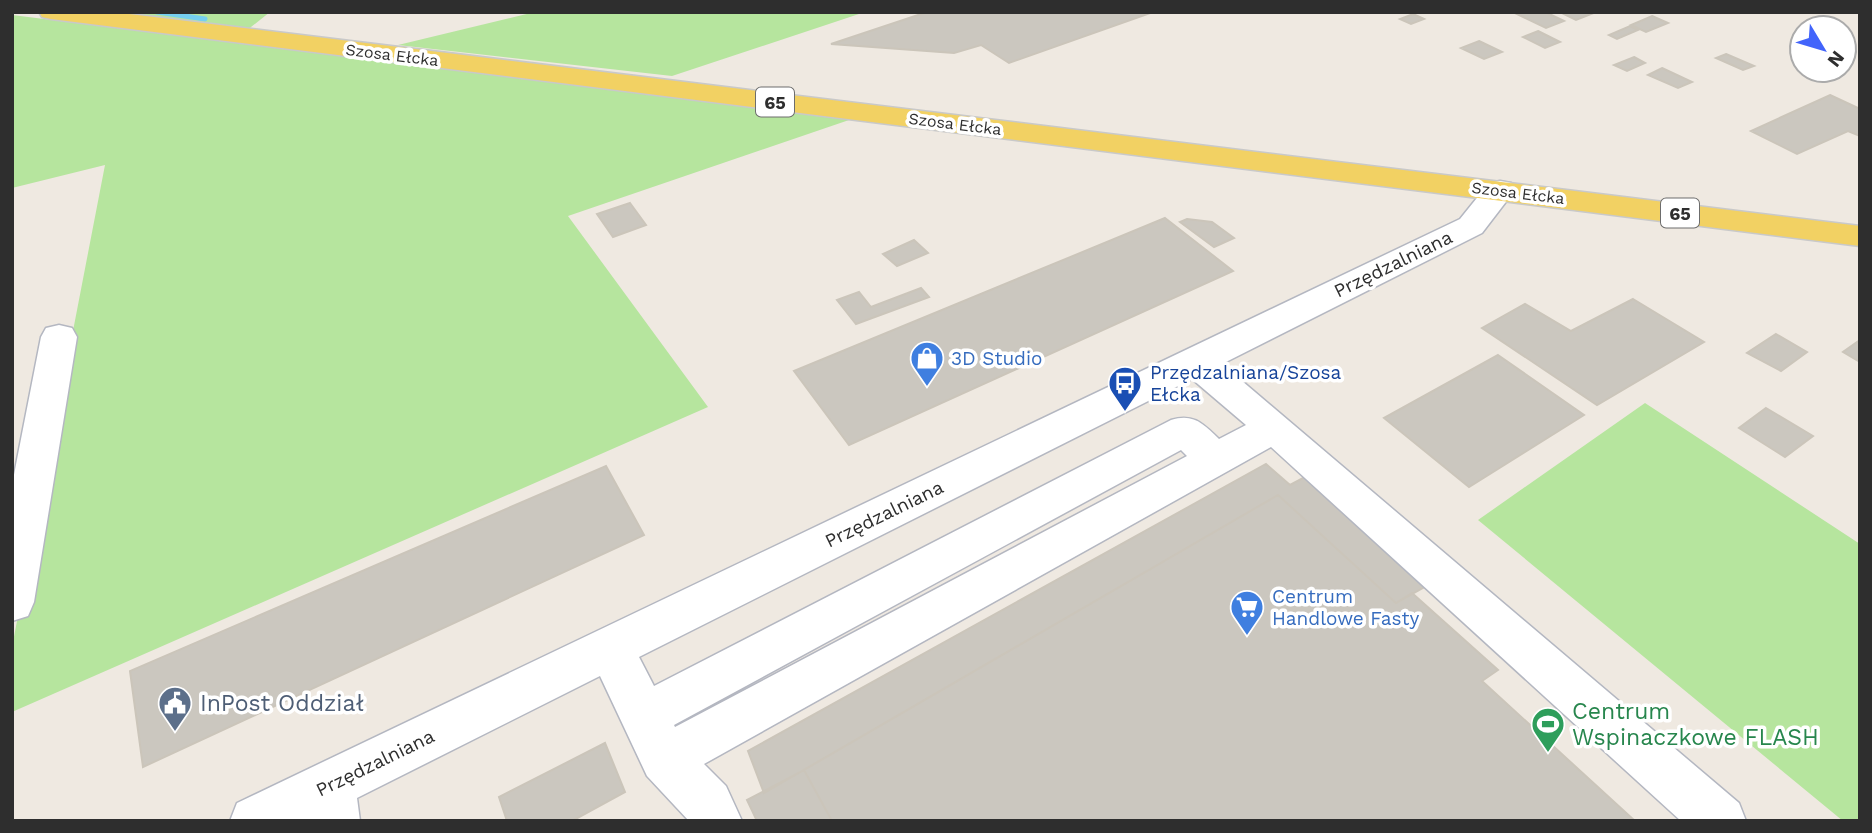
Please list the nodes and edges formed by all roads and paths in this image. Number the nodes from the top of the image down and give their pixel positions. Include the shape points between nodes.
1 (51, 12) edge
2 (1500, 190) junction
3 (1860, 236) edge
4 (59, 337) dead end
5 (1196, 362) junction
6 (1274, 427) junction
7 (12, 602) edge
8 (610, 647) junction
9 (654, 738) junction
10 (332, 803) edge
11 (256, 821) edge
12 (716, 821) edge
13 (1720, 821) edge

1 - 2 main road, Szosa Ełcka / 65
2 - 3 main road, Szosa Ełcka / 65
2 - 5 street, Przędzalniana via 1471,226
4 - 7 street
5 - 6 street
5 - 8 street, Przędzalniana
6 - 9 street
6 - 13 street
8 - 9 street
8 - 10 street, Przędzalniana
9 - 12 street via 708,804
10 - 11 street, Przędzalniana

